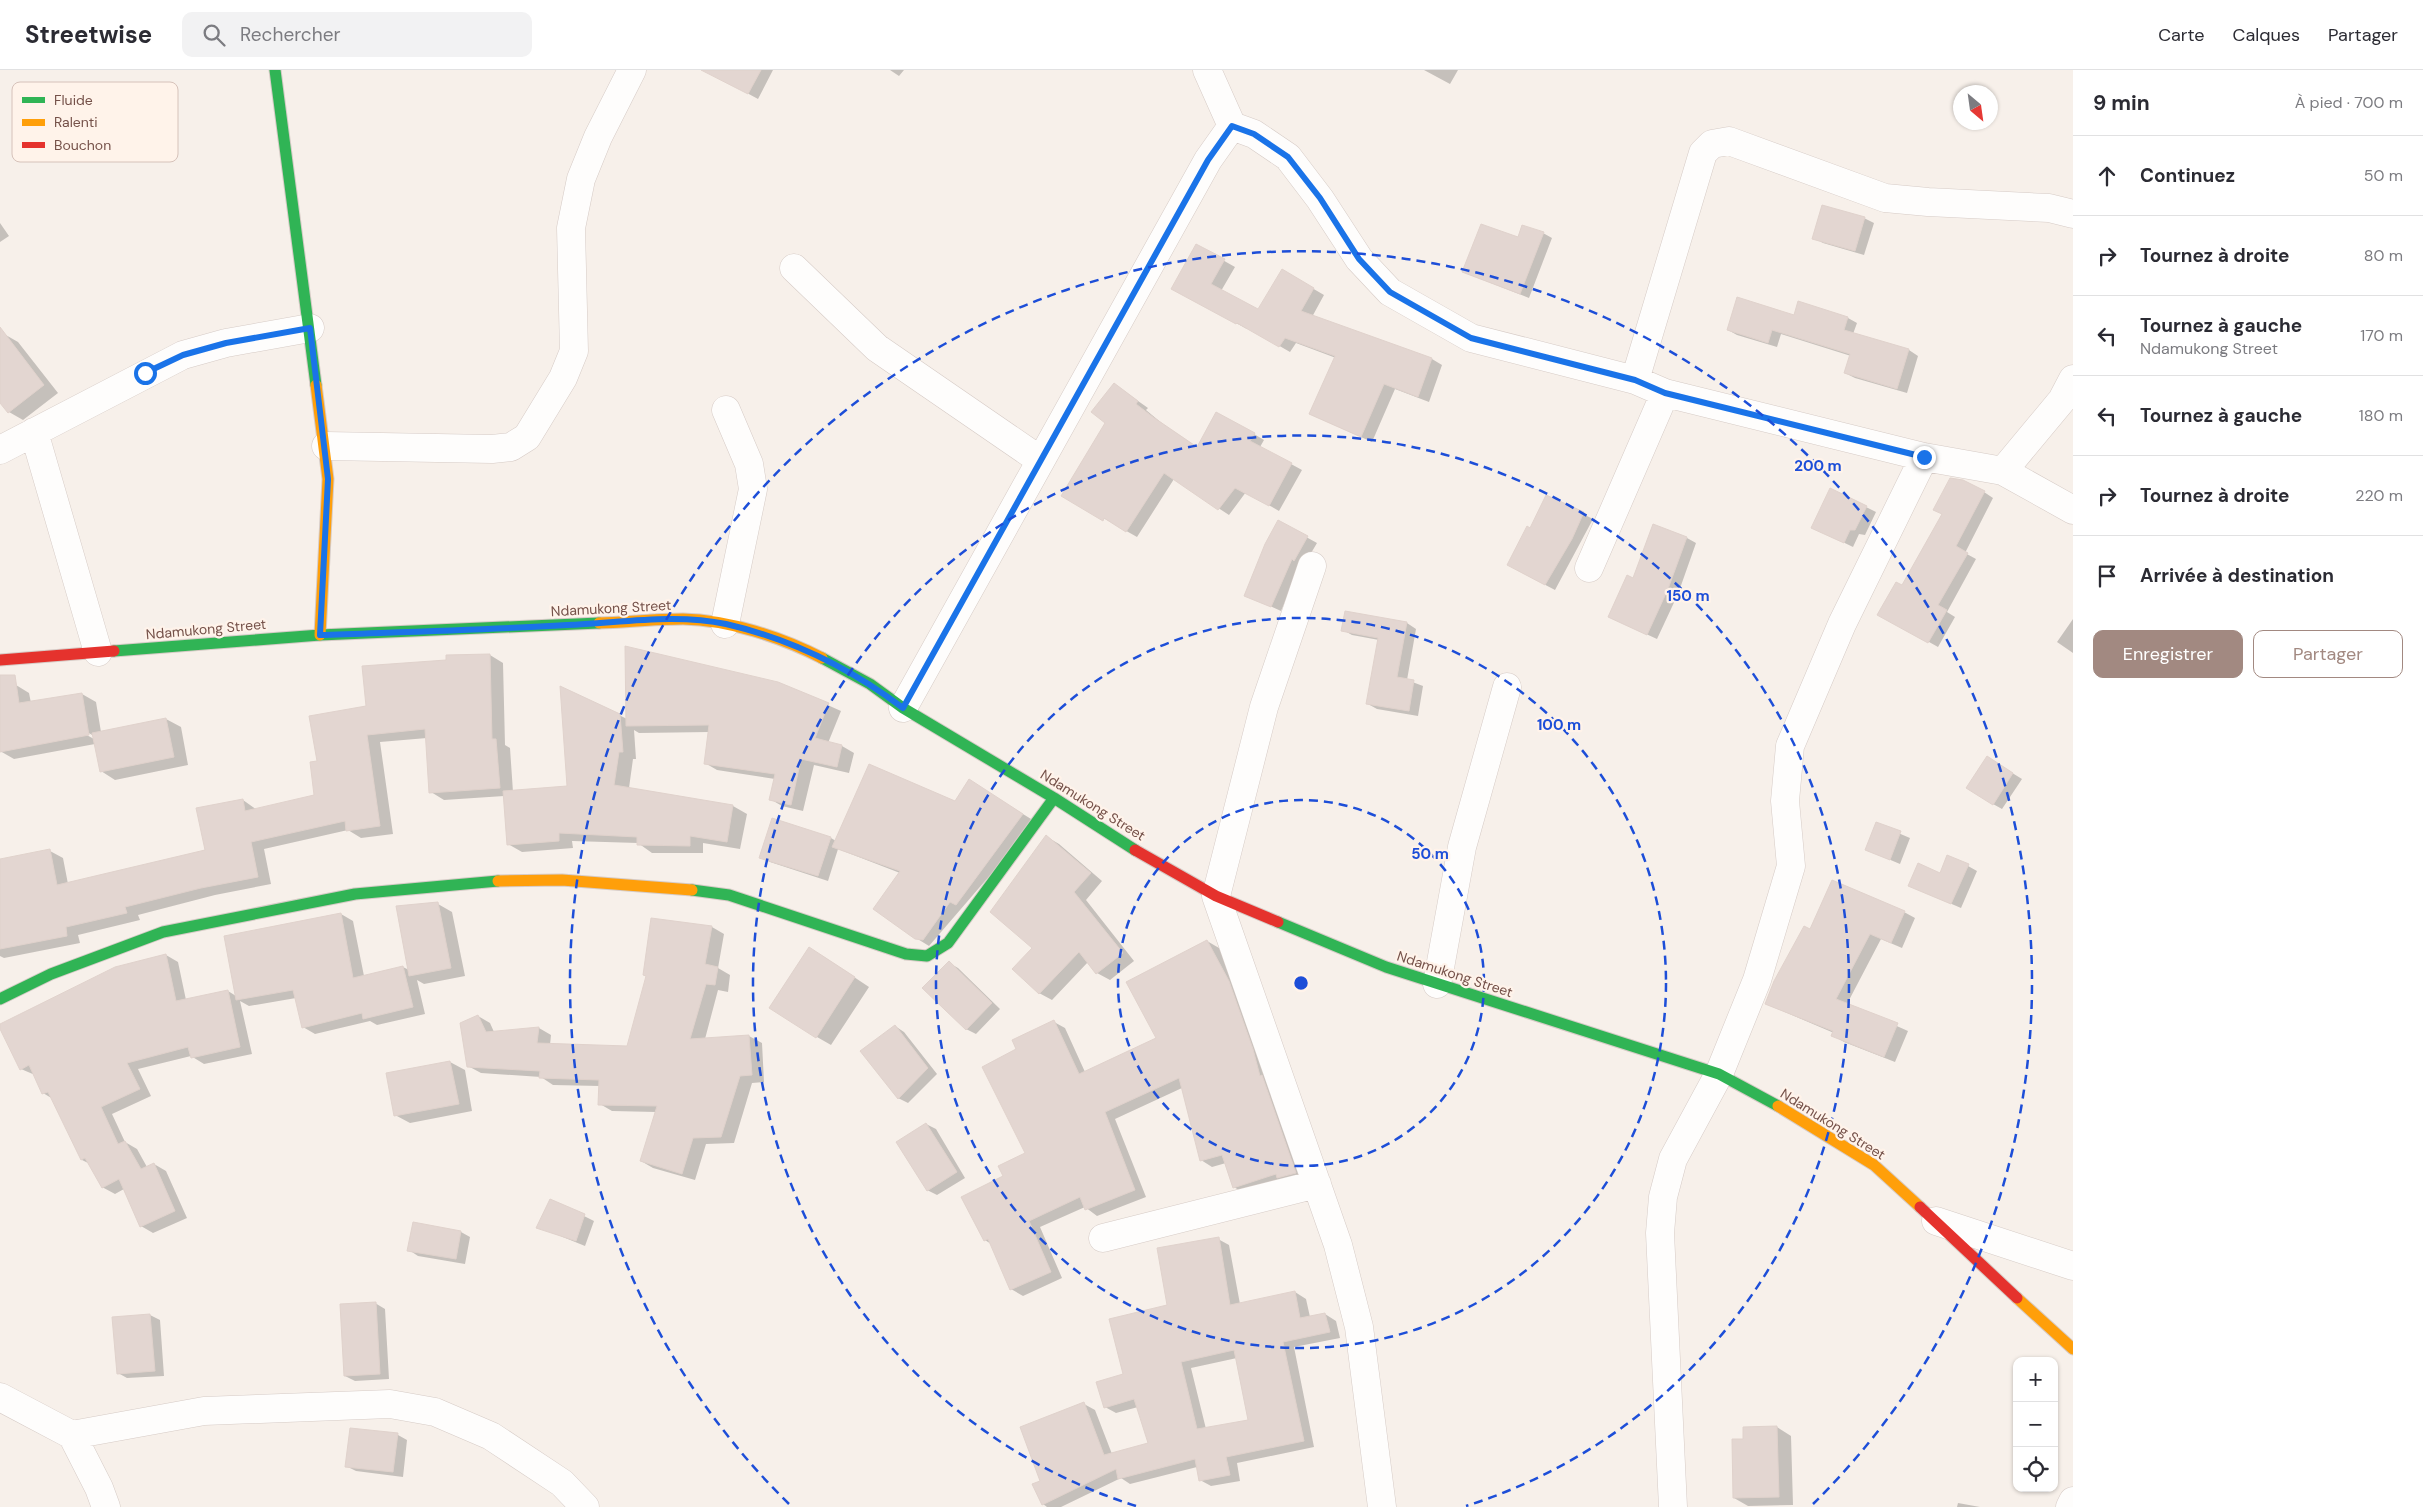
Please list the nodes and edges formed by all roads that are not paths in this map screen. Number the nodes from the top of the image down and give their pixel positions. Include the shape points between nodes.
1 (275, 70) edge
2 (632, 70) edge
3 (1207, 70) edge
4 (1232, 126) junction
5 (2073, 214) edge
6 (794, 268) dead end
7 (310, 328) junction
8 (2073, 379) edge
9 (1635, 380) junction
10 (1665, 393) junction
11 (726, 410) dead end
12 (34, 432) junction
13 (326, 446) junction
14 (0, 450) edge
15 (1924, 457) junction
16 (1040, 460) junction
17 (2003, 471) junction
18 (2073, 510) edge
19 (1312, 566) dead end
20 (1588, 568) dead end
21 (725, 624) junction
22 (320, 635) junction
23 (98, 652) junction
24 (0, 660) edge
25 (1507, 687) dead end
26 (903, 708) junction
27 (1054, 798) junction
28 (1216, 896) junction
29 (1436, 984) junction
30 (0, 999) edge
31 (1719, 1074) junction
32 (1317, 1184) junction
33 (1936, 1221) junction
34 (1103, 1238) dead end
35 (2073, 1266) edge
36 (2073, 1349) edge
37 (0, 1397) edge
38 (72, 1435) junction
39 (2073, 1500) edge
40 (106, 1507) edge
41 (584, 1507) edge
42 (1382, 1507) edge
43 (1673, 1507) edge
44 (2070, 1507) edge

1 - 7 main road
2 - 13 street via 598,137 585,171 571,228 574,352 563,378 527,437 511,447 492,449
3 - 4 street
4 - 9 street via 1254,134 1288,157 1320,198 1359,259 1390,292 1471,338
4 - 16 street via 1208,160
5 - 9 street via 2049,208 1885,198 1729,141 1712,144 1703,153
6 - 16 street via 877,348
7 - 12 street via 226,343 183,355
7 - 13 main road
8 - 17 street via 2062,400
9 - 10 street
10 - 15 street
10 - 20 street
11 - 21 street via 749,464 753,489
12 - 14 street
12 - 23 street
13 - 22 main road via 327,531
15 - 17 street
15 - 31 street via 1842,624 1790,746 1785,802 1791,866 1757,980
16 - 26 street
17 - 18 street
19 - 28 street via 1264,707
21 - 22 main road, Ndamukong Street via 684,619
21 - 26 main road, Ndamukong Street via 804,649 870,684
22 - 23 main road, Ndamukong Street
23 - 24 main road, Ndamukong Street
25 - 29 street via 1462,847
26 - 27 main road, Ndamukong Street
27 - 28 main road, Ndamukong Street via 1148,858
27 - 30 main road via 948,944 927,956 906,954 729,895 571,881 502,881 355,894 163,932 51,974
28 - 29 main road, Ndamukong Street via 1386,967
28 - 32 street
29 - 31 main road, Ndamukong Street
31 - 33 main road, Ndamukong Street via 1790,1112 1874,1165
31 - 43 street via 1673,1159 1663,1197 1660,1233
32 - 34 street
32 - 42 street via 1338,1245 1359,1327
33 - 35 street
33 - 36 main road, Ndamukong Street
37 - 38 street
38 - 40 street via 100,1488
38 - 41 street via 204,1411 390,1404 435,1412 490,1436 562,1483
39 - 44 street

